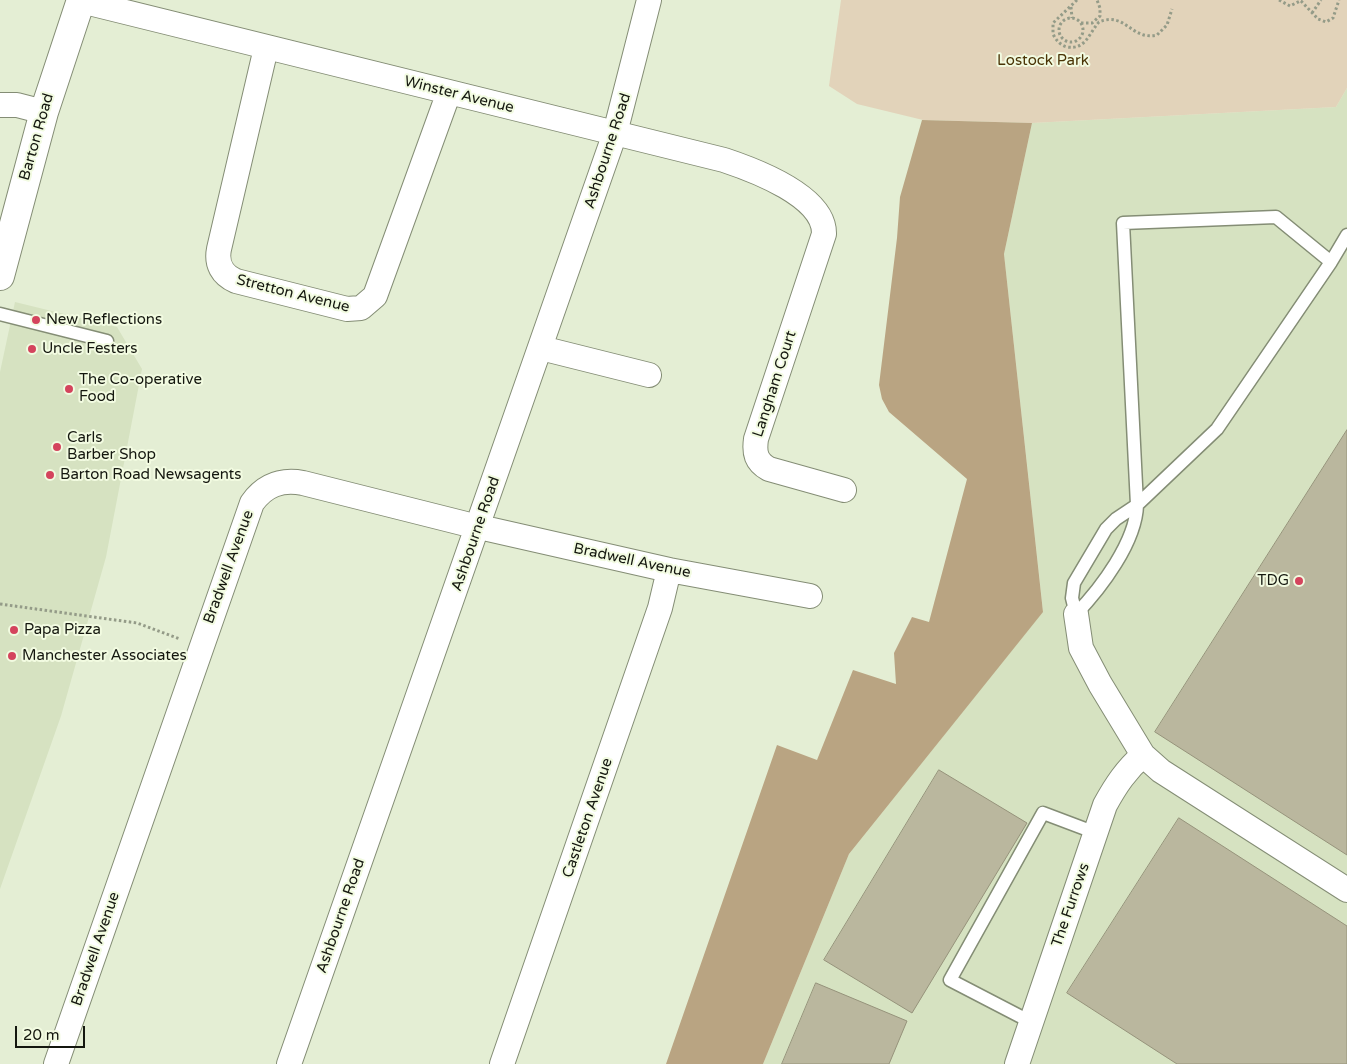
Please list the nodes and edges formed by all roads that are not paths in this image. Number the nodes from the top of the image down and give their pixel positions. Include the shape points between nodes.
1 (649, 0) edge
2 (81, 1) edge
3 (266, 48) junction
4 (449, 92) junction
5 (0, 105) edge
6 (44, 112) junction
7 (615, 133) junction
8 (823, 220) joint
9 (1347, 235) edge
10 (1331, 262) junction
11 (0, 276) edge
12 (0, 314) edge
13 (107, 341) dead end
14 (541, 348) junction
15 (649, 375) dead end
16 (844, 490) dead end
17 (1137, 505) junction
18 (478, 526) junction
19 (669, 570) junction
20 (810, 596) dead end
21 (1076, 614) junction
22 (1143, 755) junction
23 (1096, 833) junction
24 (1347, 890) edge
25 (1031, 1022) junction
26 (56, 1064) edge
27 (289, 1064) edge
28 (502, 1064) edge
29 (1017, 1064) edge

1 - 7 street, Ashbourne Road
2 - 3 street, Winster Avenue
2 - 6 street, Barton Road
3 - 4 street, Winster Avenue
3 - 4 street, Stretton Avenue via 218,261 224,274 236,281 347,309 361,308 375,296
4 - 7 street, Winster Avenue
5 - 6 street via 18,105
6 - 11 street, Barton Road
7 - 8 street, Winster Avenue via 744,167 794,192
7 - 14 street, Ashbourne Road
8 - 16 street, Langham Court via 822,243 755,447 756,458 769,469
9 - 10 lane
10 - 17 lane via 1217,429
10 - 17 lane via 1276,217 1123,223
12 - 13 lane
14 - 15 street
14 - 18 street, Ashbourne Road
17 - 21 lane via 1133,532 1099,587
17 - 21 lane via 1106,529 1082,567 1074,583 1072,598
18 - 19 street, Bradwell Avenue
18 - 26 street, Bradwell Avenue via 303,483 276,483 262,491 252,504
18 - 27 street, Ashbourne Road
19 - 20 street, Bradwell Avenue
19 - 28 street, Castleton Avenue via 660,608
21 - 22 street via 1081,648
22 - 23 street, The Furrows via 1116,785
22 - 24 street via 1161,771
23 - 25 street, The Furrows
23 - 25 lane via 1043,813 950,980
25 - 29 street, The Furrows

